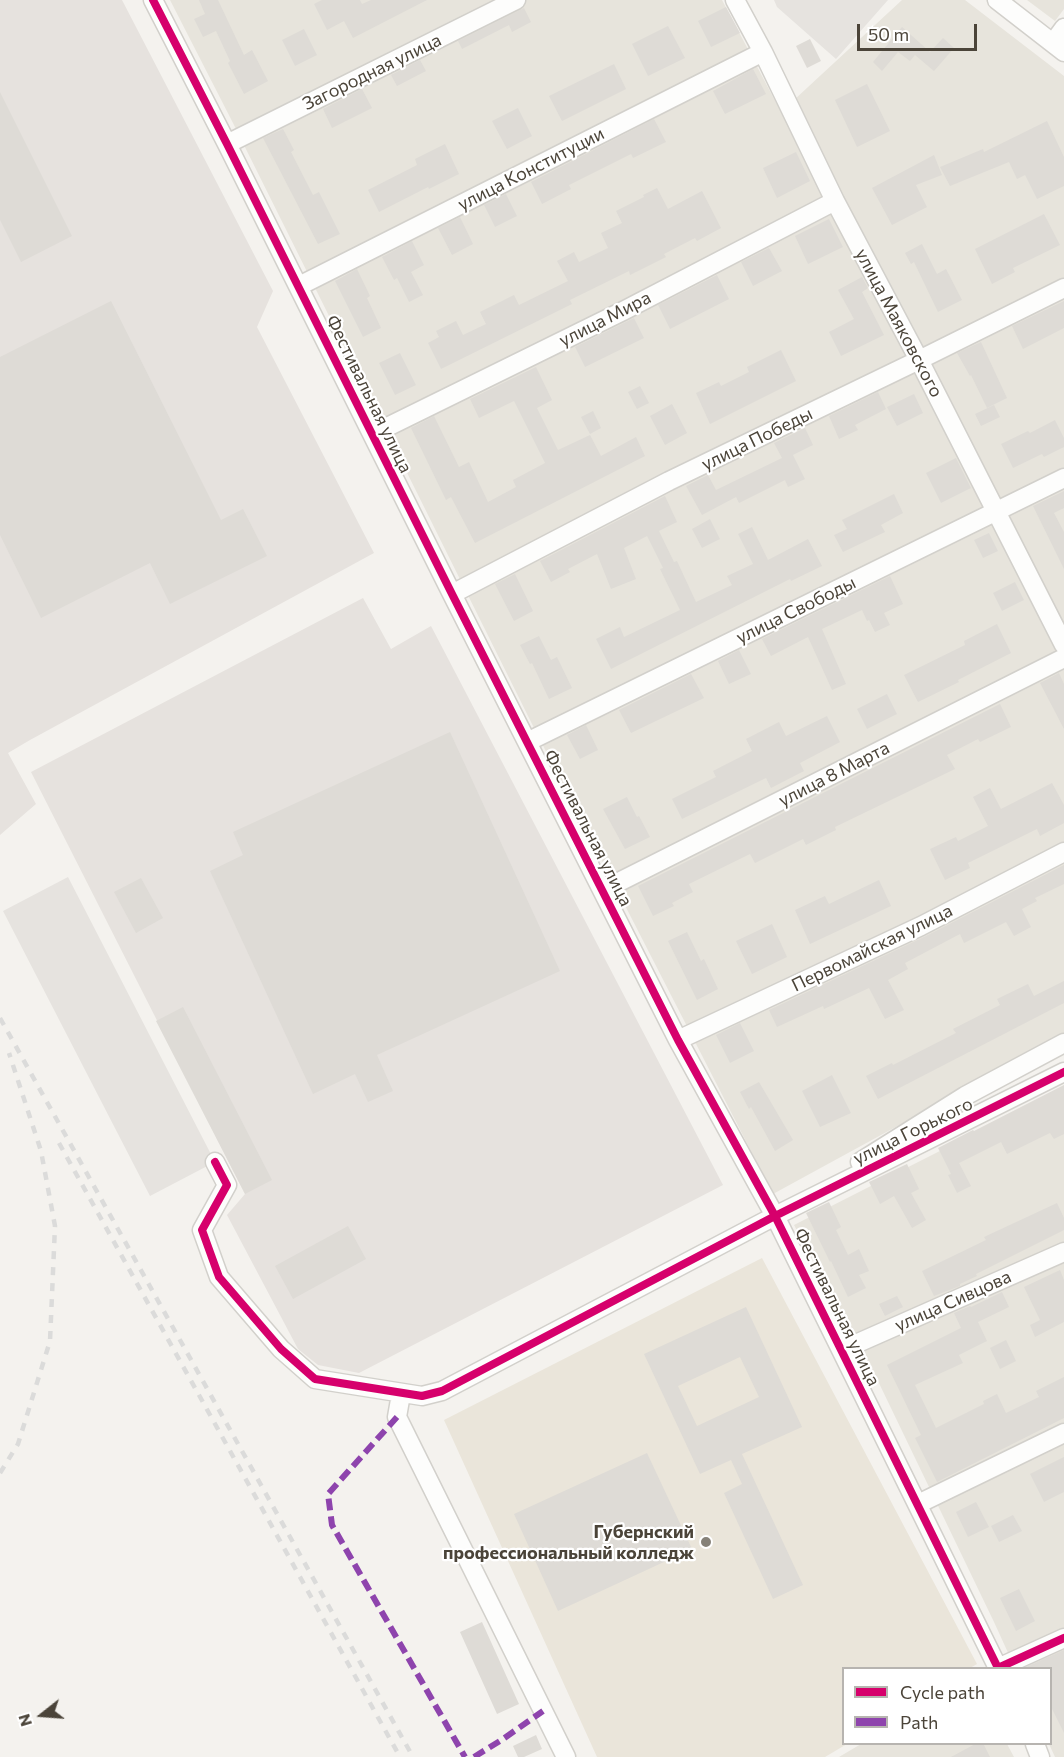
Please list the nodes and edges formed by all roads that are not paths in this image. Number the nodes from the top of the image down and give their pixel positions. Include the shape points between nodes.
1 (153, 0) edge
2 (516, 0) edge
3 (735, 0) edge
4 (997, 0) edge
5 (1064, 28) edge
6 (1059, 48) edge
7 (763, 52) junction
8 (227, 144) junction
9 (835, 201) junction
10 (299, 286) junction
11 (1064, 288) edge
12 (919, 360) junction
13 (373, 434) junction
14 (1064, 478) edge
15 (997, 512) junction
16 (452, 594) junction
17 (1064, 645) edge
18 (1064, 658) edge
19 (527, 742) junction
20 (1064, 852) edge
21 (603, 890) junction
22 (678, 1040) junction
23 (1064, 1043) edge
24 (1064, 1072) edge
25 (215, 1162) dead end
26 (775, 1216) junction
27 (1064, 1252) edge
28 (842, 1350) junction
29 (401, 1394) junction
30 (1064, 1434) edge
31 (918, 1504) junction
32 (1064, 1638) edge
33 (998, 1667) edge
34 (1000, 1667) edge
35 (566, 1757) edge

1 - 8 street, Фестивальная улица
2 - 8 street, Загородная улица
3 - 7 street, улица Маяковского
4 - 6 street
5 - 6 street
7 - 9 street, улица Маяковского
7 - 10 street, улица Конституции
8 - 10 street, Фестивальная улица
9 - 12 street, улица Маяковского
9 - 13 street, улица Мира
10 - 13 street, Фестивальная улица
11 - 12 street, улица Победы
12 - 15 street, улица Маяковского
12 - 16 street, улица Победы via 669,481
13 - 16 street, Фестивальная улица
14 - 15 street, улица Свободы
15 - 17 street, улица Маяковского
15 - 19 street, улица Свободы
16 - 19 street, Фестивальная улица
18 - 21 street, улица 8 Марта
19 - 21 street, Фестивальная улица
20 - 22 street, Первомайская улица via 921,926
21 - 22 street, Фестивальная улица
22 - 26 street, Фестивальная улица
23 - 26 street, улица Горького via 965,1096
24 - 26 street, улица Горького
25 - 29 street via 227,1185 202,1230 219,1277 281,1349 315,1379
26 - 28 street, Фестивальная улица
26 - 29 street via 442,1391 422,1396
27 - 28 street, улица Сивцова
28 - 31 street, Фестивальная улица
29 - 35 street via 397,1417
30 - 31 street
31 - 33 street, Фестивальная улица
32 - 34 street

